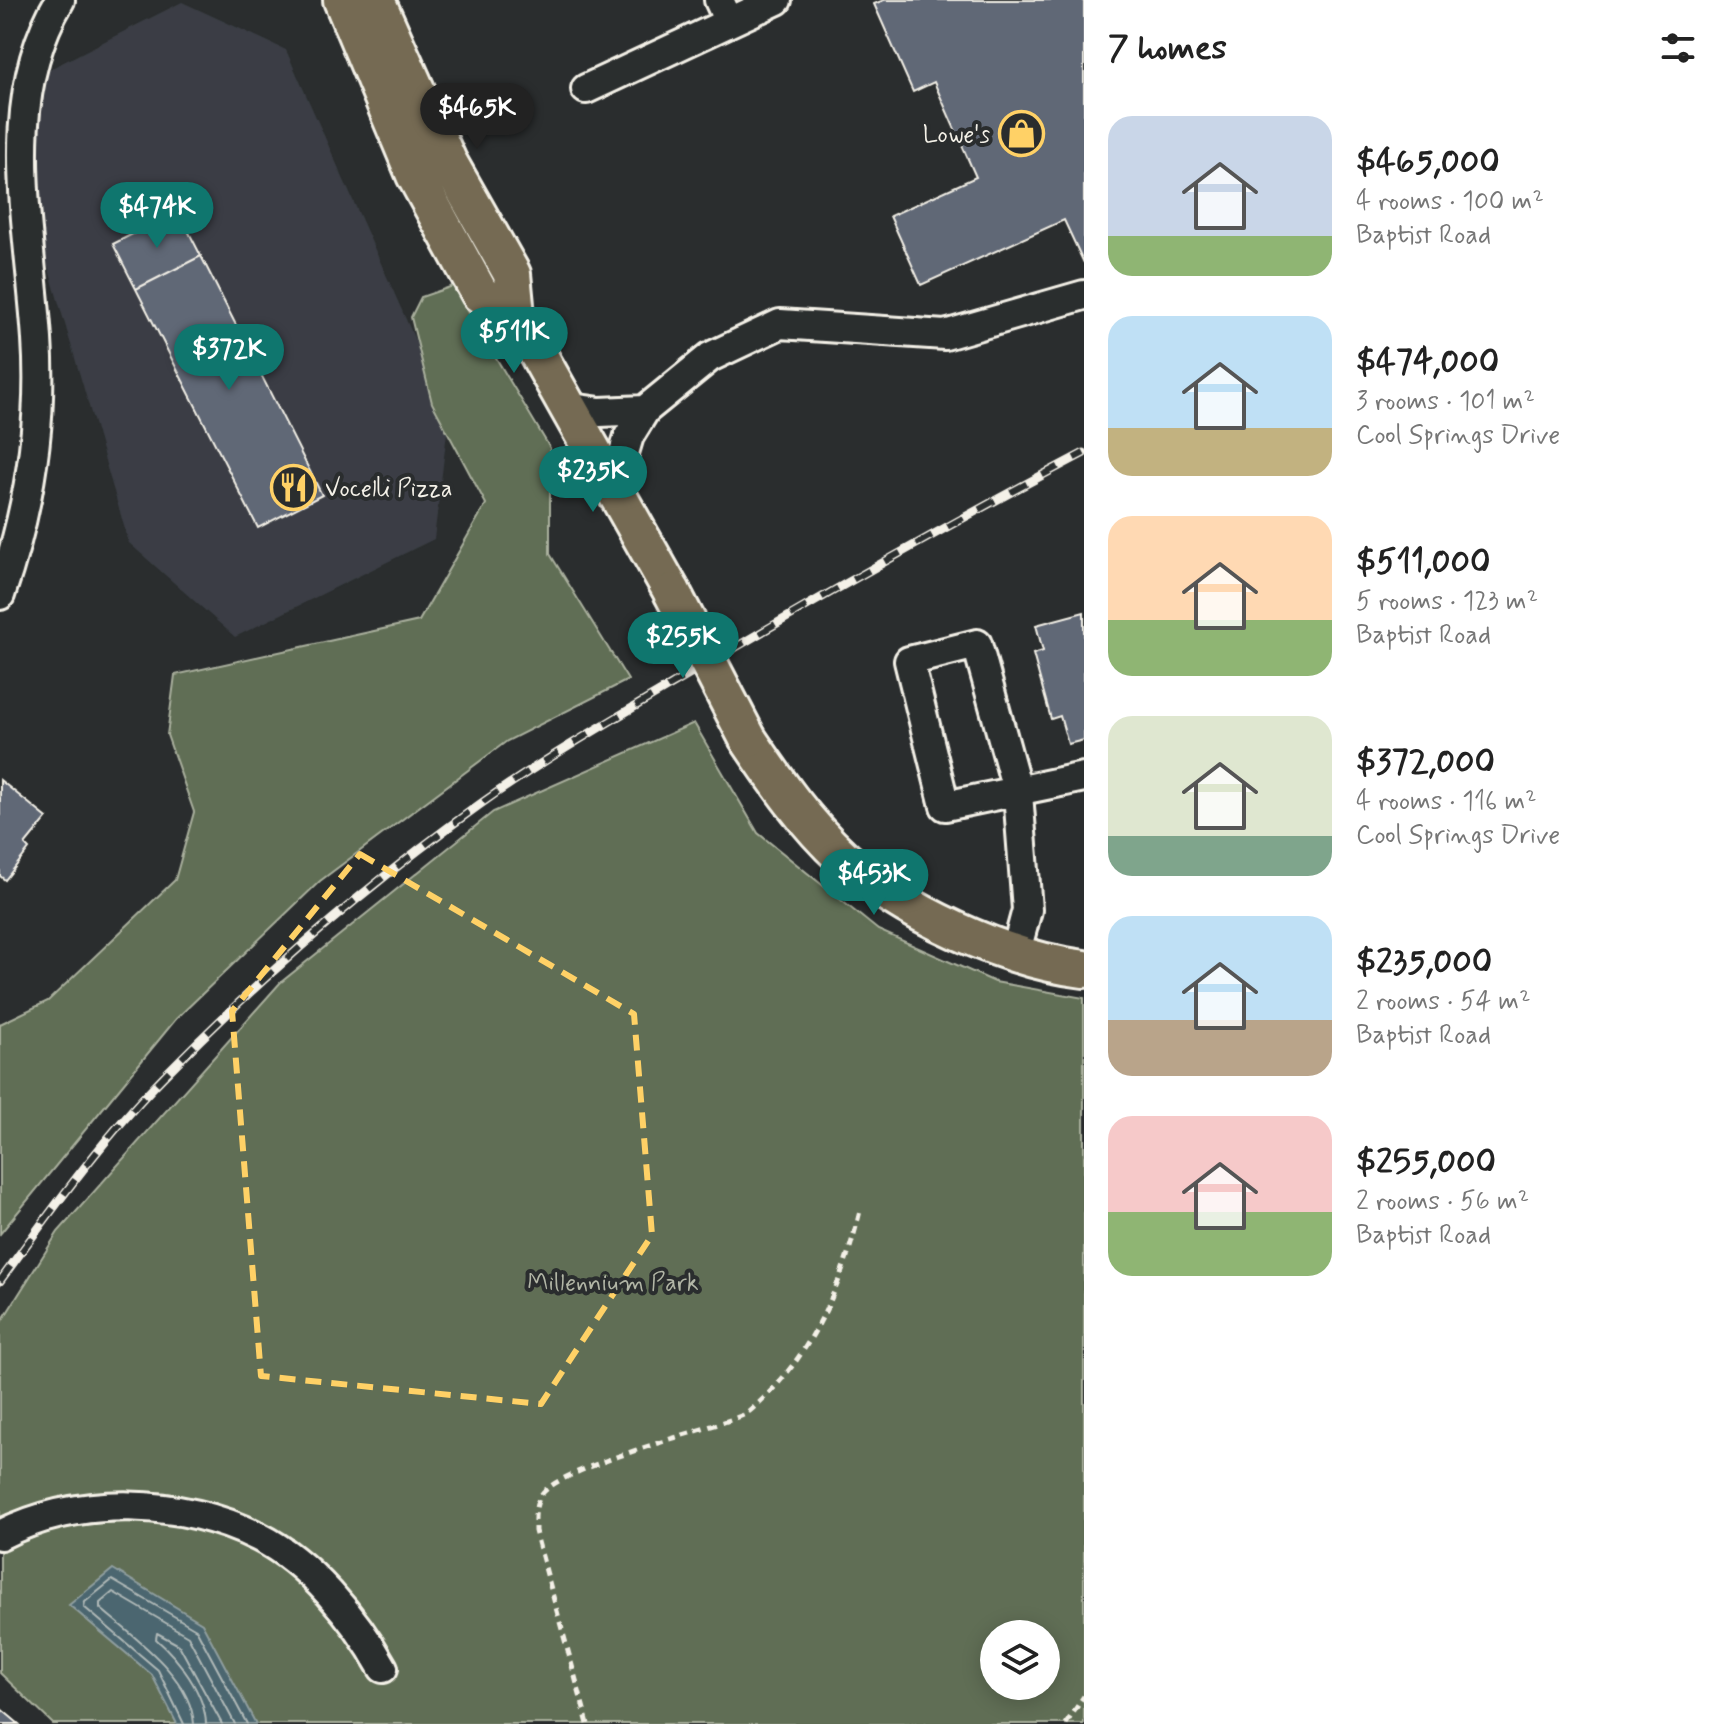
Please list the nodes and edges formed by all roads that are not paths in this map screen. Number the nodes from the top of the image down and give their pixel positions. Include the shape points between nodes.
1 (60, 0) edge
2 (342, 0) edge
3 (777, 0) edge
4 (381, 5) edge
5 (724, 11) edge
6 (586, 89) dead end
7 (1084, 295) edge
8 (516, 315) junction
9 (565, 407) junction
10 (645, 410) junction
11 (613, 490) junction
12 (0, 595) edge
13 (1084, 777) edge
14 (1018, 793) junction
15 (1015, 955) junction
16 (1084, 969) edge
17 (0, 1535) edge
18 (383, 1668) dead end

1 - 12 street via 24,42 9,80 5,129 39,380 30,481
2 - 8 main road via 415,175 480,294
3 - 5 street
4 - 8 main road via 448,161 512,274
5 - 6 street
7 - 10 street via 945,335 780,324 710,357
8 - 9 main road
9 - 10 street
9 - 11 main road
10 - 11 street via 629,436
11 - 15 main road, bridge via 748,739 789,801 844,860 906,903
13 - 14 street
14 - 14 street via 977,644 909,661 945,806
14 - 15 street via 1027,910
15 - 16 main road
17 - 18 street via 79,1508 130,1506 194,1513 260,1538 321,1583 361,1628

